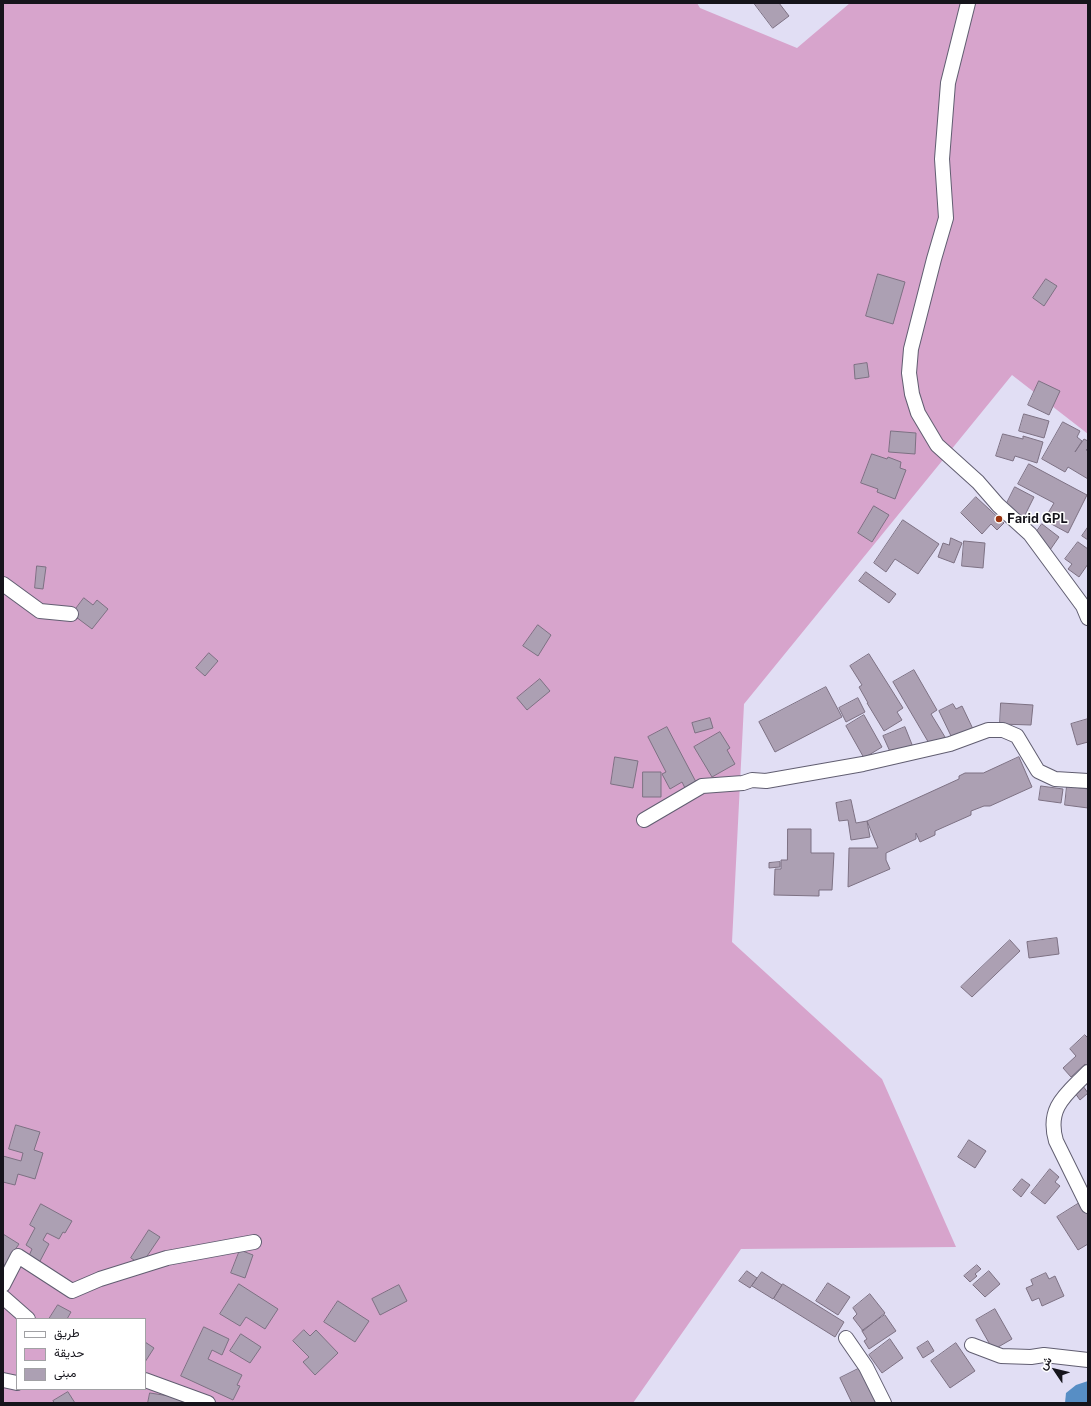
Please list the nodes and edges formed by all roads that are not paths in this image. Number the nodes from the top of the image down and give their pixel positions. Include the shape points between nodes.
1 (968, 3) edge
2 (3, 584) edge
3 (71, 614) dead end
4 (1088, 618) edge
5 (1088, 781) edge
6 (644, 820) dead end
7 (1088, 1072) edge
8 (1088, 1206) edge
9 (254, 1242) dead end
10 (3, 1285) edge
11 (3, 1297) edge
12 (27, 1318) edge
13 (846, 1338) dead end
14 (972, 1345) dead end
15 (1088, 1360) edge
16 (3, 1380) edge
17 (146, 1380) edge
18 (16, 1383) edge
19 (208, 1403) edge
20 (884, 1403) edge

1 - 4 street via 948,83 942,159 946,218 911,349 909,373 912,394 918,414 938,445 1030,534
2 - 3 street via 40,611
5 - 6 street via 1055,779 1038,771 1017,736 1003,730 988,730 950,744 863,764 766,781 752,780 702,786
7 - 8 street via 1059,1103 1052,1122 1056,1141
9 - 10 street via 168,1258 100,1279 72,1291 18,1256
11 - 12 street
13 - 20 street via 866,1366
14 - 15 street via 1001,1356 1044,1355
16 - 18 street
17 - 19 street

